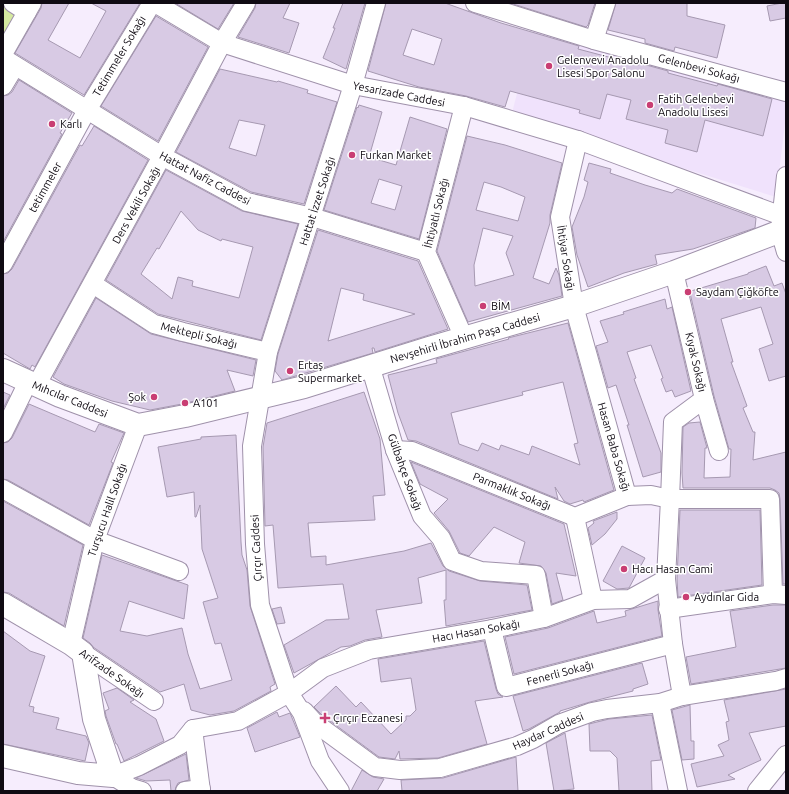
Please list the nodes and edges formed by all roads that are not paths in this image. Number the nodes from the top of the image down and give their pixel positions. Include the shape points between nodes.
1 (152, 3) edge
2 (155, 3) edge
3 (246, 3) edge
4 (376, 3) edge
5 (475, 3) edge
6 (606, 3) edge
7 (24, 6) edge
8 (594, 40) junction
9 (222, 44) junction
10 (7, 59) edge
11 (353, 85) junction
12 (3, 86) edge
13 (786, 92) edge
14 (464, 106) junction
15 (87, 110) junction
16 (578, 140) junction
17 (162, 156) junction
18 (786, 176) edge
19 (312, 217) junction
20 (783, 223) edge
21 (426, 252) junction
22 (786, 252) edge
23 (3, 264) edge
24 (674, 272) junction
25 (93, 284) junction
26 (574, 306) junction
27 (464, 338) junction
28 (268, 352) junction
29 (370, 365) junction
30 (3, 370) edge
31 (32, 384) junction
32 (260, 399) junction
33 (704, 399) junction
34 (138, 425) junction
35 (3, 432) edge
36 (396, 450) junction
37 (719, 451) dead end
38 (3, 489) edge
39 (627, 496) junction
40 (670, 500) junction
41 (575, 517) junction
42 (95, 540) junction
43 (179, 571) dead end
44 (666, 579) junction
45 (780, 595) edge
46 (593, 600) junction
47 (3, 604) edge
48 (668, 609) junction
49 (544, 618) junction
50 (492, 629) junction
51 (673, 644) junction
52 (77, 648) junction
53 (786, 678) edge
54 (289, 694) junction
55 (682, 696) junction
56 (154, 701) dead end
57 (660, 703) junction
58 (193, 729) junction
59 (786, 755) edge
60 (3, 756) edge
61 (113, 776) junction
62 (196, 790) edge
63 (142, 791) edge
64 (340, 791) edge
65 (678, 791) edge
66 (757, 791) edge

1 - 15 street, Tetimmeler Sokağı
2 - 9 street, Yesarizade Caddesi
3 - 9 street, Ders Vekili Sokağı
4 - 11 street, Hattat İzzet Sokağı
5 - 8 street, Gelenbevi Sokağı
6 - 8 street
7 - 10 street
8 - 13 street, Gelenbevi Sokağı
9 - 11 street, Yesarizade Caddesi
9 - 17 street, Ders Vekili Sokağı
10 - 12 street
10 - 15 street, Hattat Nafiz Caddesi
11 - 14 street, Yesarizade Caddesi
11 - 19 street, Hattat İzzet Sokağı
14 - 16 street, Yesarizade Caddesi
14 - 21 street, İhtiyatlı Sokağı
15 - 17 street, Hattat Nafiz Caddesi
15 - 23 street, tetimmeler
16 - 20 street, Yesarizade Caddesi
16 - 26 street, İhtiyar Sokağı via 560,217
17 - 19 street, Hattat Nafiz Caddesi via 247,202
17 - 25 street, Ders Vekili Sokağı
18 - 20 street
19 - 21 street, Hattat Nafiz Caddesi
19 - 28 street, Hattat İzzet Sokağı
20 - 22 street
20 - 24 street, Nevşehirli İbrahim Paşa Caddesi
21 - 27 street, İhtiyatlı Sokağı
24 - 26 street, Nevşehirli İbrahim Paşa Caddesi
24 - 33 street, Kıyak Sokağı
25 - 28 street, Mektepli Sokağı via 154,324
25 - 31 street, Ders Vekili Sokağı
26 - 27 street, Nevşehirli İbrahim Paşa Caddesi
26 - 39 street, Hasan Baba Sokağı
27 - 29 street, Nevşehirli İbrahim Paşa Caddesi
28 - 32 street, Hattat İzzet Sokağı
29 - 32 street, Nevşehirli İbrahim Paşa Caddesi
29 - 36 street, Gülbahçe Sokağı
30 - 31 street, Mıhcılar Caddesi
31 - 34 street, Mıhcılar Caddesi
31 - 35 street, Ders Vekili Sokağı
32 - 34 street, Nevşehirli İbrahim Paşa Caddesi
32 - 54 street, Çırçır Caddesi via 252,446 260,605
33 - 37 street, Kıyak Sokağı
33 - 40 street via 673,422
34 - 42 street, Turşucu Halil Sokağı
36 - 41 street, Parmaklık Sokağı via 412,451
36 - 49 street, Gülbahçe Sokağı via 422,516 441,538 452,561 481,571 536,575
38 - 42 street
39 - 40 street, Hasan Baba Sokağı via 652,495
39 - 41 street
40 - 44 street
40 - 45 street, Hasan Baba Sokağı via 770,499
41 - 46 street
42 - 43 street
42 - 52 street, Turşucu Halil Sokağı
44 - 46 street, Hacı Hasan Sokağı via 630,599
44 - 48 street
45 - 48 street
46 - 49 street, Hacı Hasan Sokağı
47 - 52 street
48 - 51 street
49 - 50 street, Hacı Hasan Sokağı
50 - 51 street, Fenerli Sokağı via 506,687
50 - 54 street, Hacı Hasan Sokağı via 370,650 323,668
51 - 55 street
52 - 56 street, Arifzade Sokağı
52 - 61 street via 94,719
53 - 55 street, Haydar Caddesi
54 - 57 street, Haydar Caddesi via 316,723 375,767 400,770 440,768 517,746 559,724 592,712
54 - 58 street, Hacı Hasan Sokağı via 238,721
54 - 64 street via 302,713 320,761
55 - 57 street, Haydar Caddesi
57 - 65 street
58 - 61 street via 180,746
58 - 62 street
59 - 66 street
60 - 61 street via 78,773
61 - 63 street

